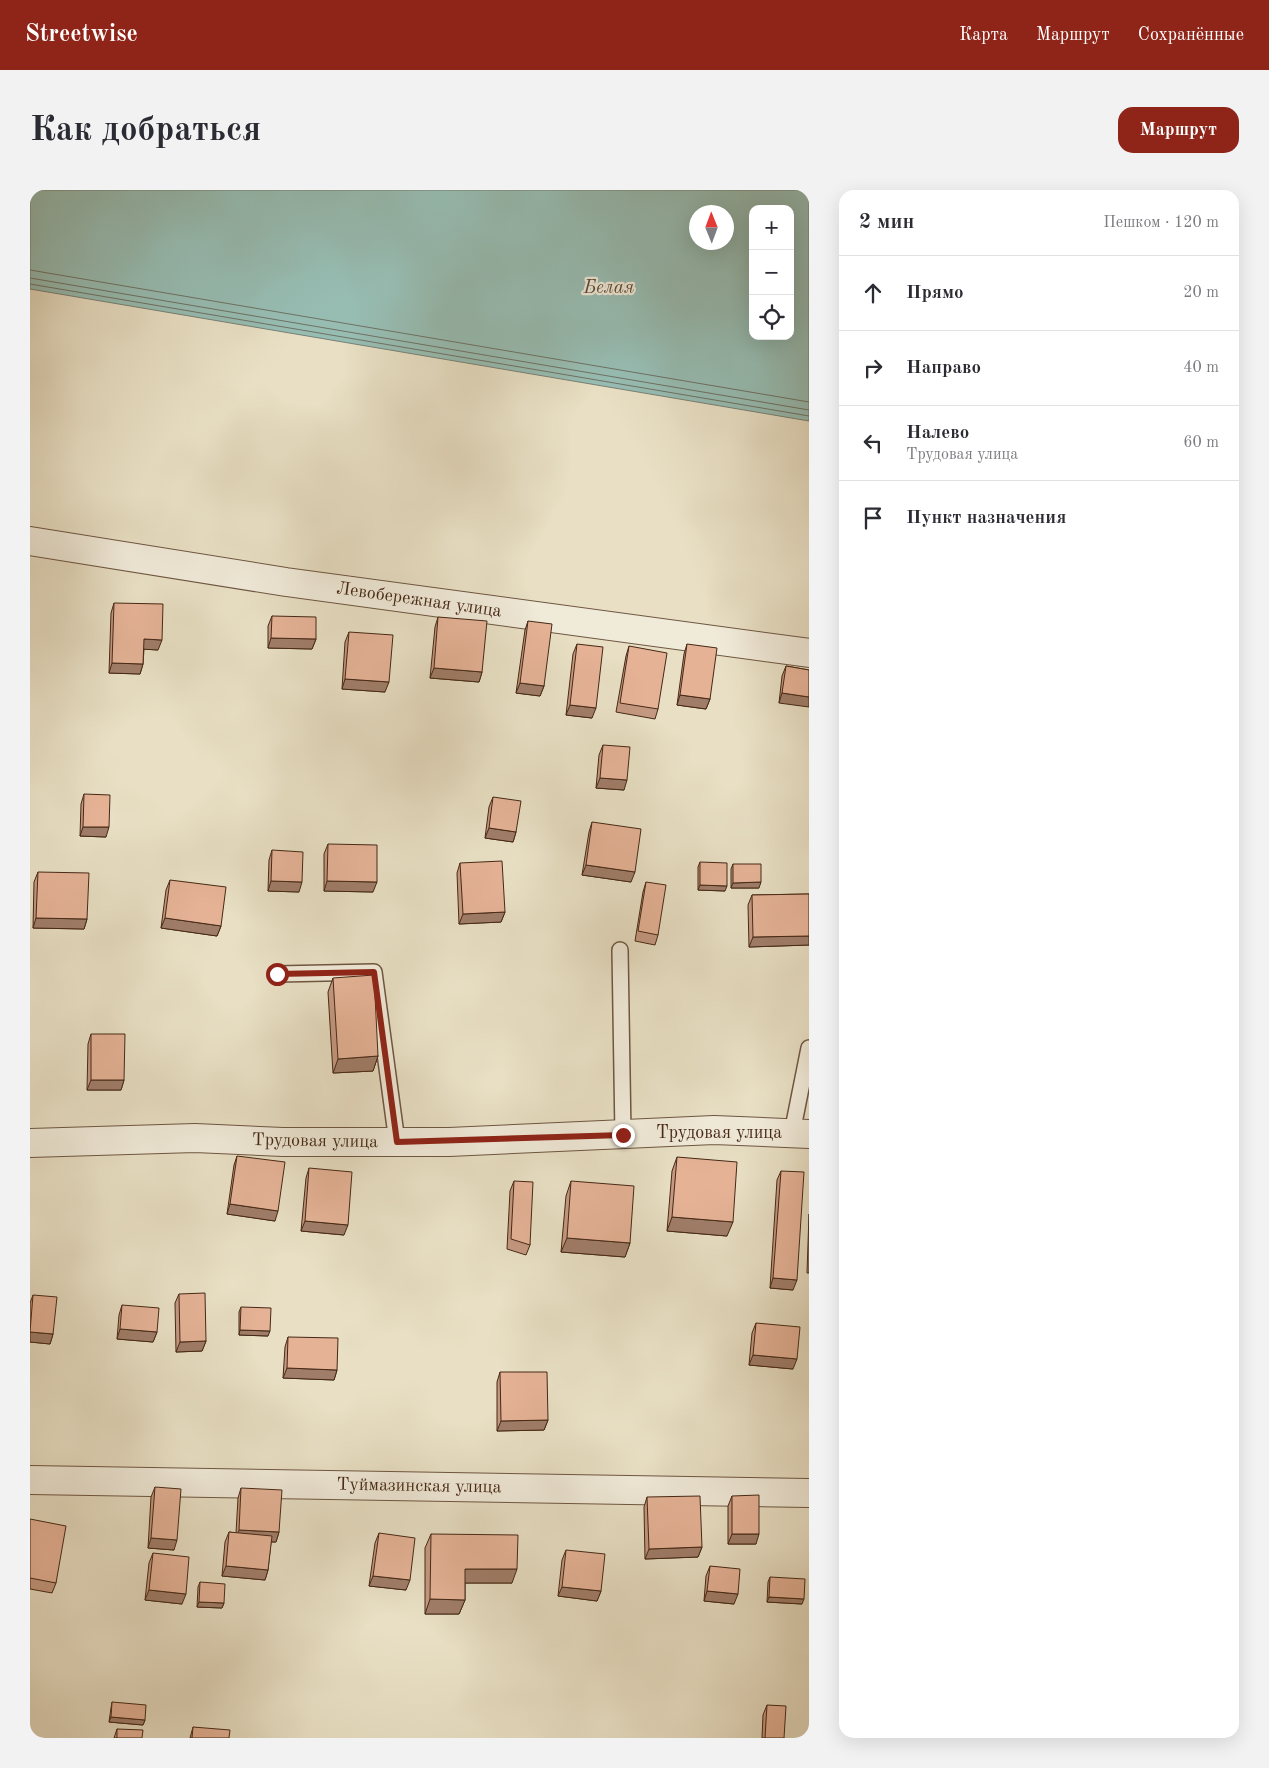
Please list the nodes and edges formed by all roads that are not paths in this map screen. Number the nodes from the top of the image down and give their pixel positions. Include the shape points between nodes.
1 (30, 541) edge
2 (809, 653) edge
3 (620, 950) dead end
4 (277, 974) dead end
5 (809, 1048) edge
6 (800, 1134) edge
7 (623, 1135) junction
8 (397, 1142) junction
9 (30, 1144) edge
10 (30, 1480) edge
11 (809, 1492) edge

1 - 2 street, Левобережная улица via 286,582
3 - 7 lane
4 - 8 lane via 374,972
5 - 6 lane
6 - 7 street, Трудовая улица via 714,1130
7 - 8 street, Трудовая улица
8 - 9 street, Трудовая улица via 195,1138
10 - 11 street, Туймазинская улица

